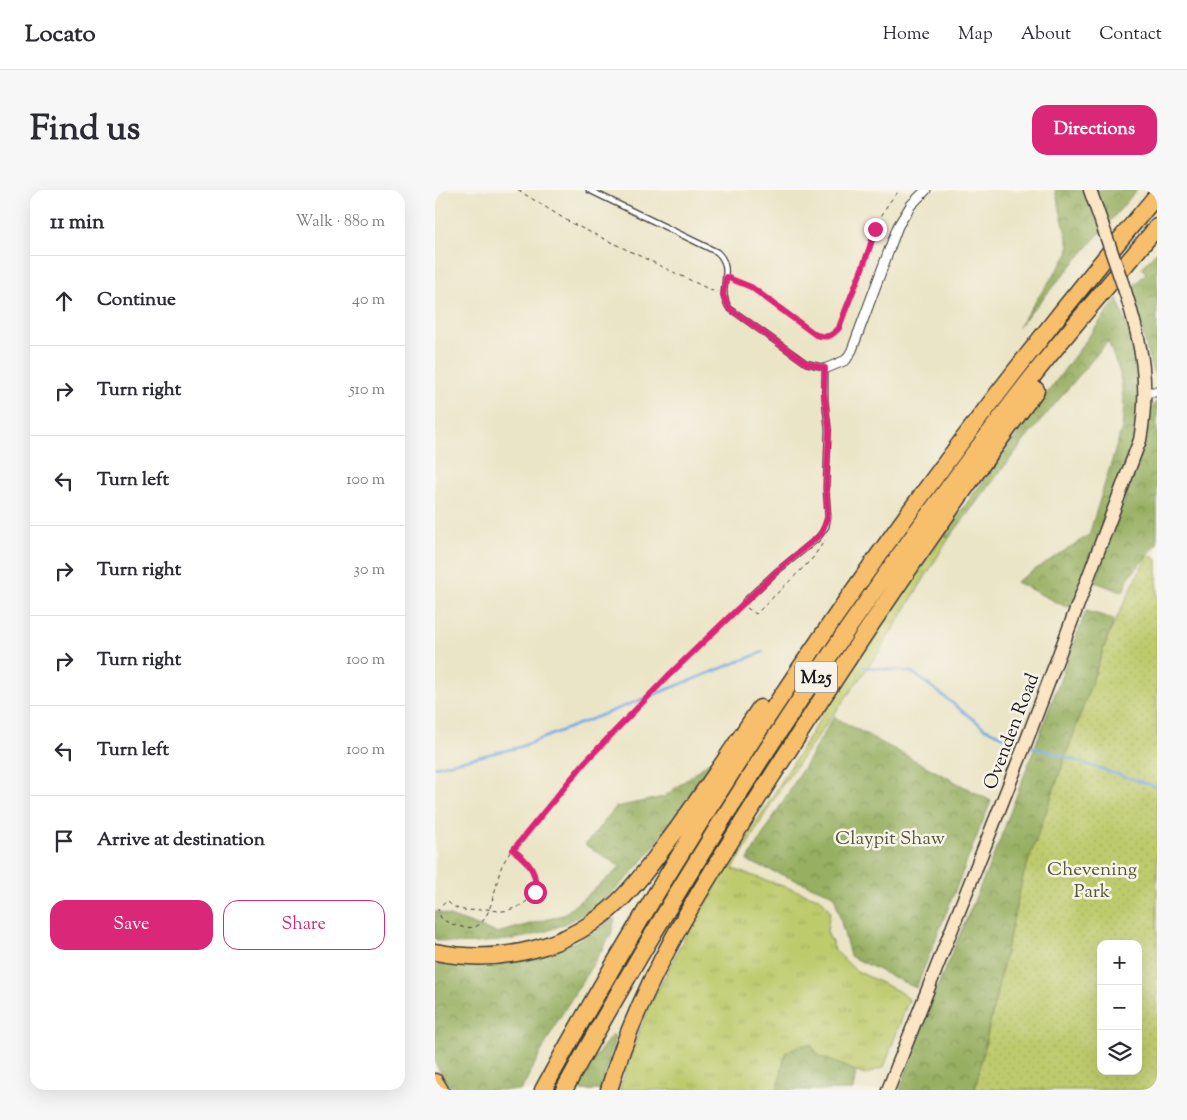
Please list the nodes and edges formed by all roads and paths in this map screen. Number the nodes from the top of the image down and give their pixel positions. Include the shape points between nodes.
1 (518, 190) edge
2 (589, 190) edge
3 (900, 190) edge
4 (926, 190) edge
5 (1090, 190) edge
6 (1157, 195) edge
7 (1157, 227) edge
8 (726, 279) junction
9 (1106, 290) junction
10 (723, 295) junction
11 (826, 368) junction
12 (1151, 392) edge
13 (824, 530) junction
14 (896, 530) junction
15 (744, 602) junction
16 (513, 850) junction
17 (488, 909) junction
18 (435, 952) edge
19 (435, 1082) edge
20 (440, 1090) edge
21 (543, 1090) edge
22 (563, 1090) edge
23 (609, 1090) edge
24 (888, 1090) edge

1 - 10 path via 571,223
2 - 8 lane via 717,252 727,266
3 - 8 path via 885,208 875,229 839,328 833,335 825,338 816,335 751,287
4 - 11 street via 911,205 898,226 852,350 846,360
5 - 12 main road, Ovenden Road, bridge via 1125,291
6 - 14 highway, M25 via 1010,377
7 - 9 highway, M25
8 - 10 lane
9 - 22 highway, M25 via 1075,322 999,420 831,655 691,871
9 - 23 highway, M25 via 914,561 723,853 646,991
10 - 11 lane via 735,314 806,363
11 - 13 lane via 828,517
12 - 24 main road, Ovenden Road via 1133,462
13 - 15 lane
13 - 15 path via 826,536 819,550 756,614
14 - 18 highway, M25 via 833,600 691,810 617,903 572,934 523,953 469,957
14 - 21 highway, M25 via 817,642 697,826
15 - 16 path via 585,762
16 - 17 path via 501,869
16 - 17 path via 527,860 532,869 536,885 532,898 503,911
17 - 17 path via 482,922 474,927 443,920 438,911 439,906 447,901 464,910 477,912
19 - 20 highway

